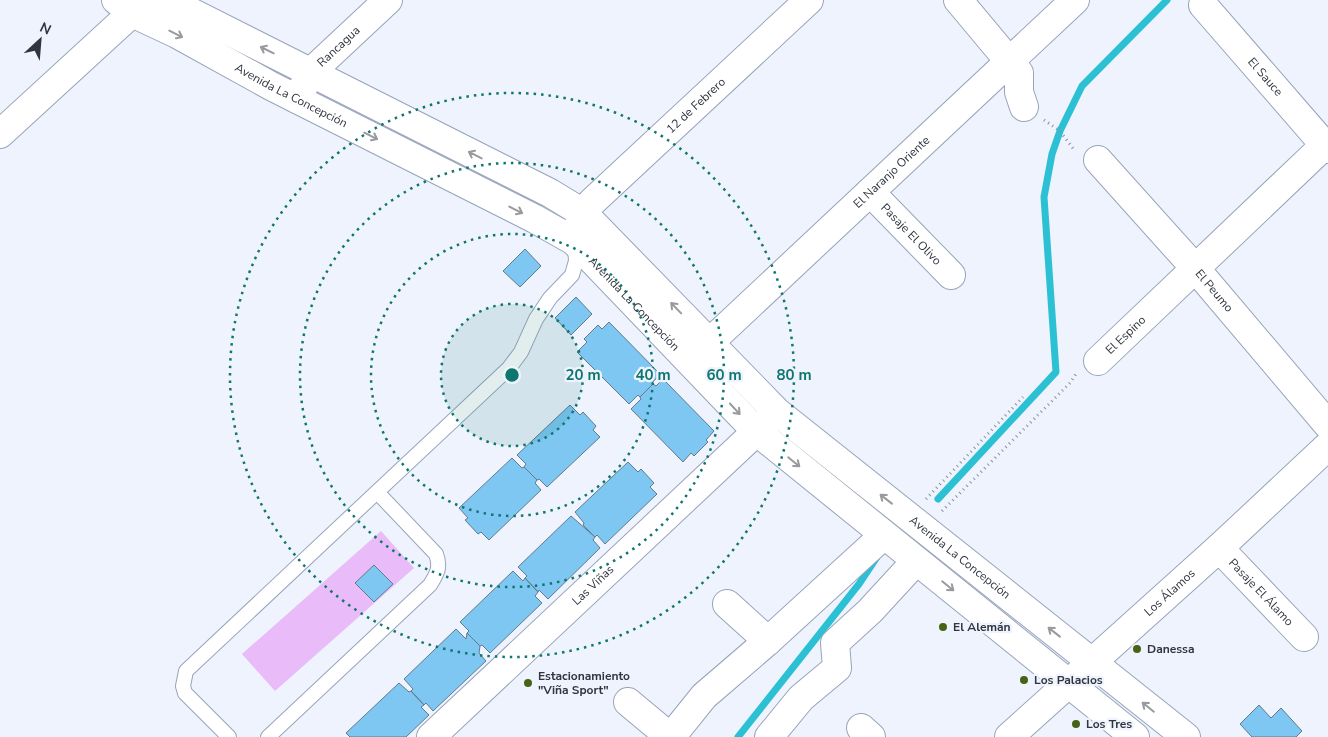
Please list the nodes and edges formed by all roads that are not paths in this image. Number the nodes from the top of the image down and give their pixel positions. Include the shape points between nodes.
1 (167, 0) edge
2 (388, 0) edge
3 (809, 0) edge
4 (958, 0) edge
5 (1075, 0) edge
6 (132, 4) edge
7 (1204, 4) dead end
8 (1010, 61) junction
9 (311, 72) junction
10 (296, 99) junction
11 (1024, 106) dead end
12 (0, 134) edge
13 (1327, 146) edge
14 (1098, 160) dead end
15 (870, 192) junction
16 (584, 213) junction
17 (574, 241) junction
18 (1196, 268) junction
19 (603, 272) junction
20 (572, 275) junction
21 (952, 275) dead end
22 (710, 343) junction
23 (1098, 361) road end
24 (689, 362) junction
25 (777, 412) junction
26 (1328, 425) edge
27 (756, 431) junction
28 (1328, 446) edge
29 (377, 492) junction
30 (884, 535) junction
31 (1219, 548) junction
32 (916, 561) junction
33 (727, 604) dead end
34 (1304, 637) dead end
35 (768, 641) junction
36 (1092, 662) junction
37 (1068, 684) junction
38 (628, 702) dead end
39 (229, 737) edge
40 (268, 737) edge
41 (431, 737) edge
42 (670, 737) edge
43 (770, 737) edge
44 (1010, 737) edge
45 (1135, 737) edge
46 (1186, 737) edge

9 -> 1 street, Avenida La Concepción
2 - 9 street, Rancagua
3 - 16 street, 12 de Febrero
4 - 8 street
5 - 8 street, El Naranjo Oriente
6 -> 10 street, Avenida La Concepción via 177,34
6 - 12 street
7 - 13 street, El Sauce
8 - 11 street via 1019,73 1019,92
8 - 15 street, El Naranjo Oriente
9 - 10 street, Rancagua
16 -> 9 street, Avenida La Concepción
10 -> 17 street, Avenida La Concepción
13 - 18 street, El Espino
14 - 18 street, El Peumo
15 - 21 street, Pasaje El Olivo
15 - 22 street, El Naranjo Oriente
16 - 17 street
22 -> 16 street, Avenida La Concepción
17 - 19 street, Avenida La Concepción
17 - 20 lane via 576,260
18 - 23 street, El Espino
18 - 26 street, El Peumo
19 - 20 lane
19 - 24 street, Avenida La Concepción
20 - 29 lane via 550,298 509,368
22 - 24 street, El Naranjo Oriente
22 - 25 street, Avenida La Concepción
24 -> 27 street, Avenida La Concepción
25 - 27 street, Las Viñas
36 -> 25 street, Avenida La Concepción
27 -> 30 street, Avenida La Concepción
27 - 41 street, Las Viñas
28 - 31 street, Los Álamos
29 - 39 lane via 186,671 185,693
29 - 40 lane via 436,554 439,562 435,576 430,585
30 - 32 street, Avenida La Concepción
30 - 35 street
31 - 34 street, Pasaje El Álamo
31 - 36 street, Los Álamos
32 -> 37 street, Avenida La Concepción
32 - 43 street via 835,643 837,668 801,698
33 - 35 street
35 - 42 street via 704,696
36 - 37 street, Los Álamos
46 -> 36 street, Avenida La Concepción
37 - 44 street, Los Álamos
37 - 45 street, Avenida La Concepción
38 - 42 street

